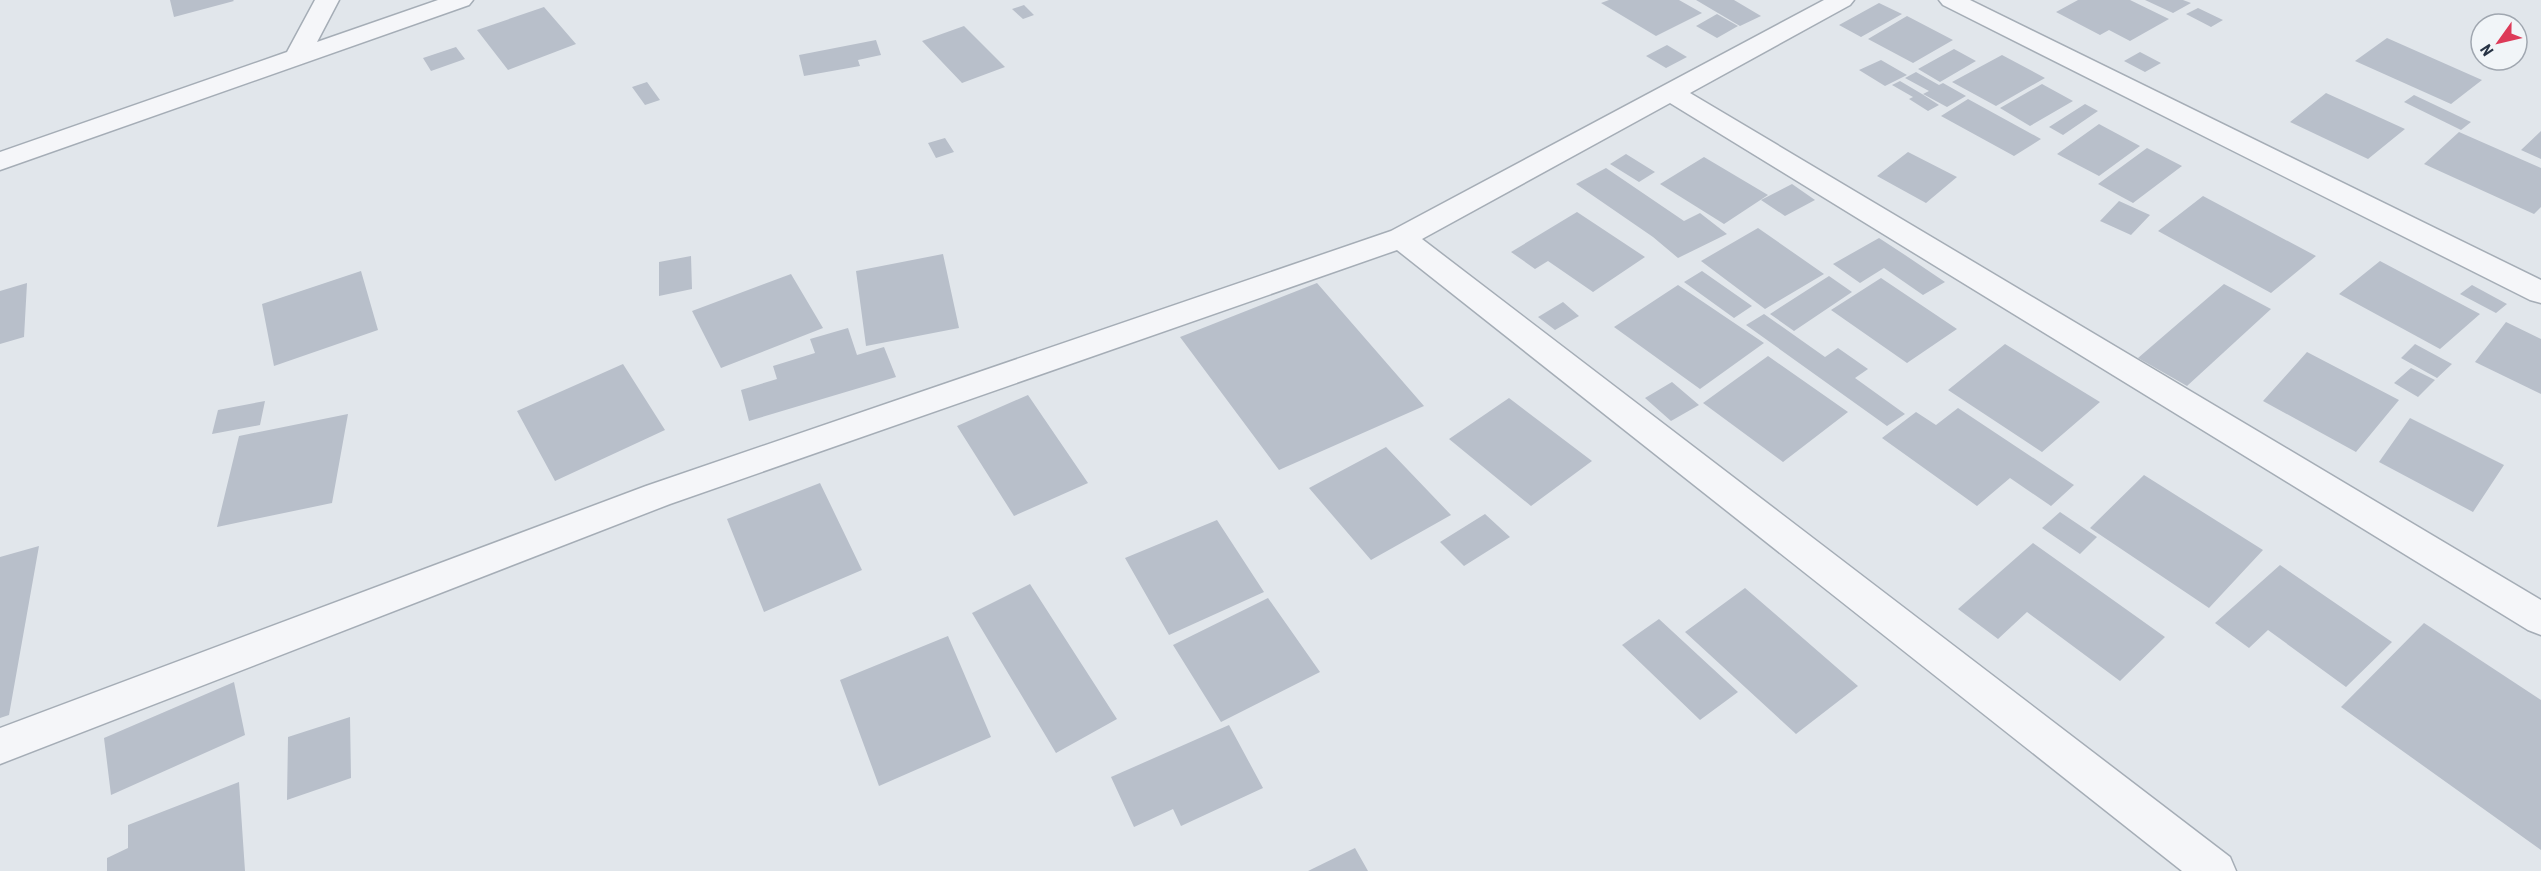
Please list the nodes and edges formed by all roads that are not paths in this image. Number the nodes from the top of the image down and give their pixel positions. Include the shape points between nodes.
1 (327, 0) edge
2 (461, 0) edge
3 (1842, 0) edge
4 (1951, 0) edge
5 (297, 57) junction
6 (1670, 92) junction
7 (0, 161) edge
8 (1401, 238) junction
9 (2541, 293) edge
10 (2541, 619) edge
11 (0, 746) edge
12 (2215, 871) edge

1 - 5 street
2 - 5 street
3 - 6 street
4 - 9 street
5 - 7 street
6 - 8 street
6 - 10 street
8 - 11 street via 658,495
8 - 12 street

